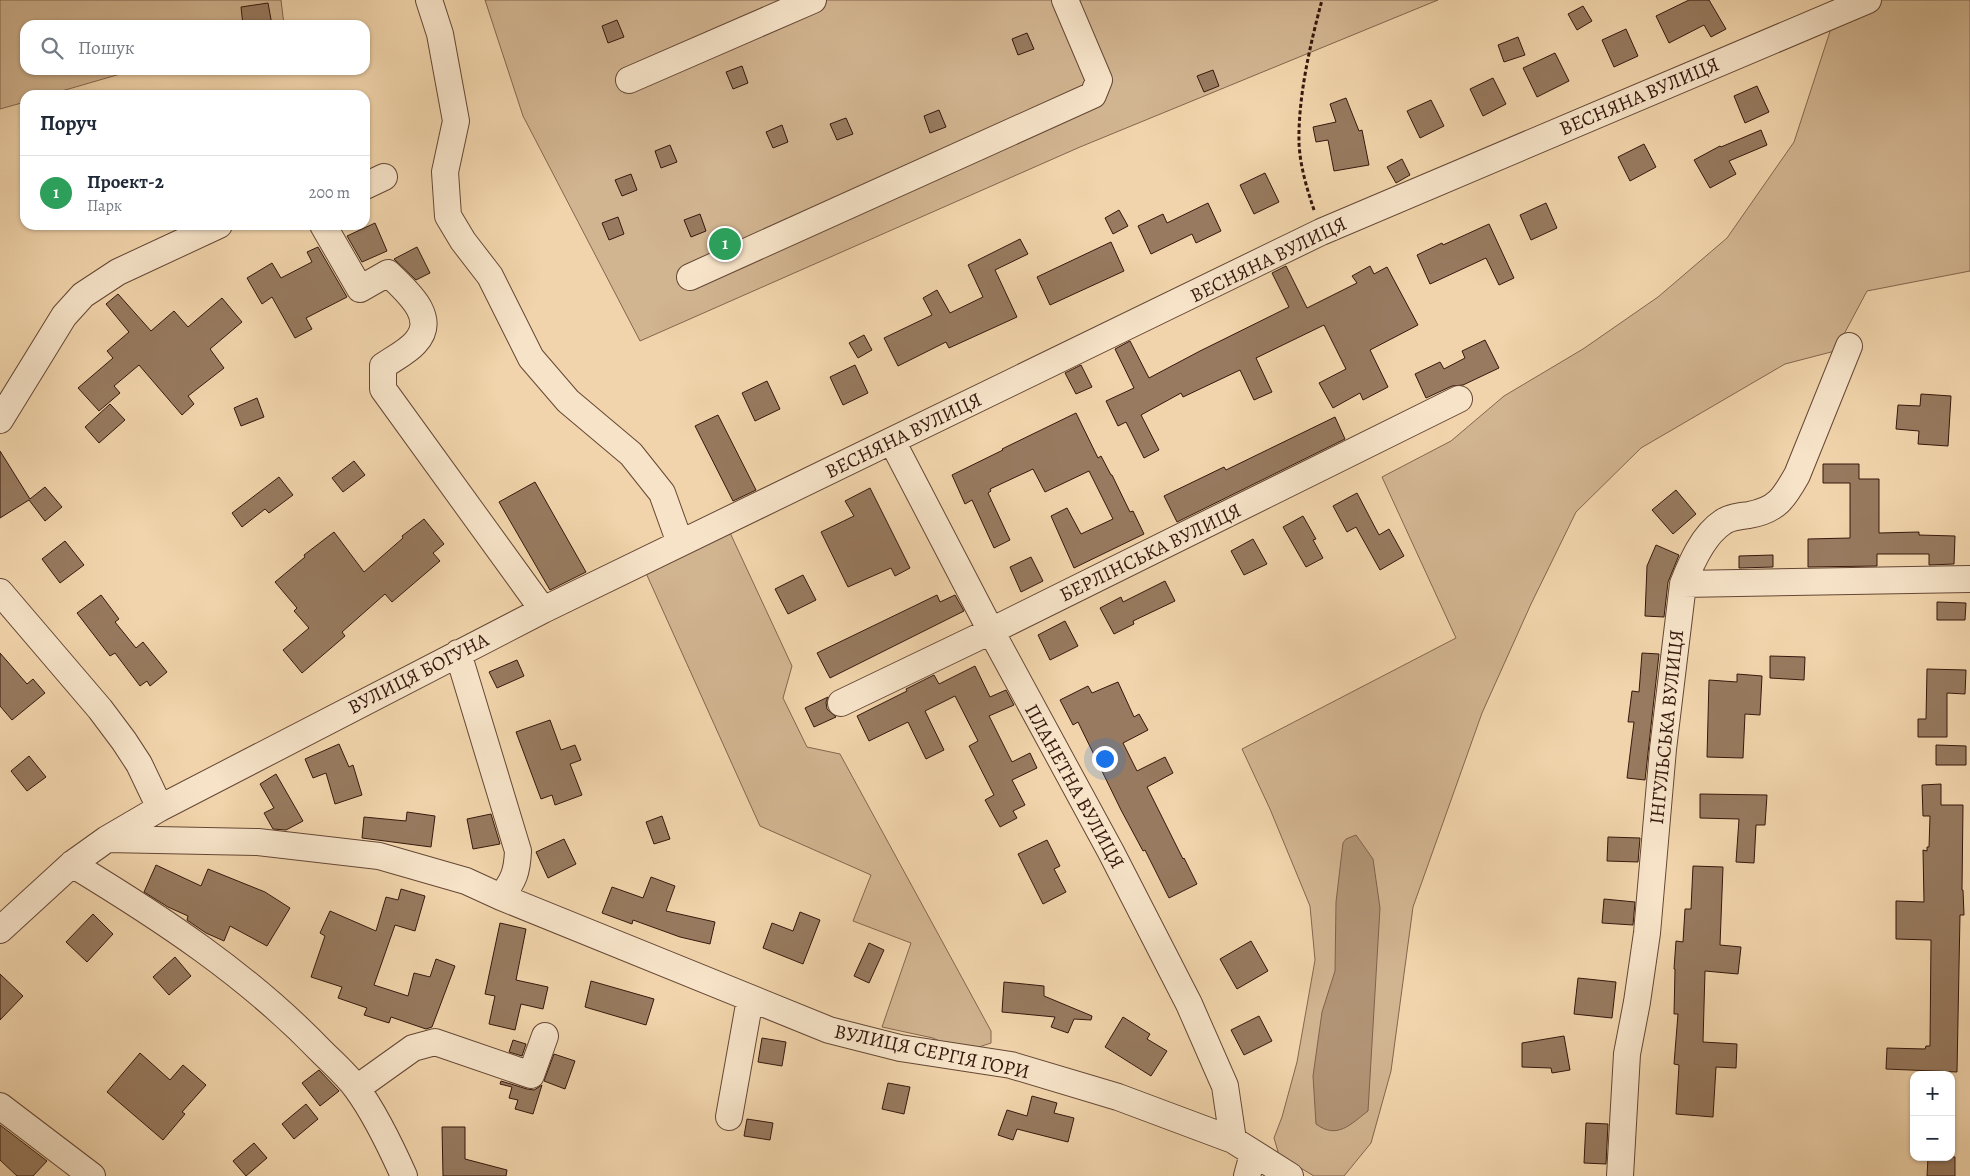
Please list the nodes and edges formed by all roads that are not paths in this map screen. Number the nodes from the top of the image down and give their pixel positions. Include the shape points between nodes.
1 (429, 0) edge
2 (813, 0) edge
3 (1065, 0) edge
4 (1868, 0) edge
5 (629, 80) dead end
6 (208, 230) edge
7 (326, 230) edge
8 (690, 277) dead end
9 (1849, 346) dead end
10 (1459, 399) dead end
11 (0, 420) edge
12 (892, 441) junction
13 (680, 543) junction
14 (1970, 578) edge
15 (1683, 584) junction
16 (0, 592) edge
17 (542, 610) junction
18 (991, 631) junction
19 (458, 652) junction
20 (840, 703) dead end
21 (160, 808) junction
22 (107, 839) junction
23 (72, 864) junction
24 (501, 897) junction
25 (0, 930) edge
26 (750, 999) junction
27 (545, 1036) dead end
28 (357, 1088) junction
29 (0, 1106) edge
30 (729, 1118) dead end
31 (1245, 1157) edge
32 (92, 1176) edge
33 (404, 1176) edge
34 (1290, 1176) edge
35 (1620, 1176) edge

1 - 13 street via 440,34 456,121 445,172 448,216 490,276 531,358 568,401 631,454 662,493
2 - 5 street
3 - 8 street via 1098,80 1093,95
4 - 12 street, ВЕСНЯНА ВУЛИЦЯ via 1322,232
6 - 11 street via 118,272 83,295 64,316
7 - 17 street via 360,289 388,273 421,308 425,320 420,336 414,345 383,366 383,389
9 - 15 street, ІНГУЛЬСЬКА ВУЛИЦЯ via 1789,490 1771,509 1724,522 1692,562
10 - 18 street, БЕРЛІНСЬКА ВУЛИЦЯ
12 - 13 street, ВЕСНЯНА ВУЛИЦЯ
12 - 18 street, ПЛАНЕТНА ВУЛИЦЯ
13 - 17 street, ВУЛИЦЯ БОГУНА
14 - 15 street
15 - 35 street, ІНГУЛЬСЬКА ВУЛИЦЯ via 1662,750 1646,933 1627,1054
16 - 21 street via 124,741
17 - 19 street, ВУЛИЦЯ БОГУНА
18 - 20 street, БЕРЛІНСЬКА ВУЛИЦЯ
18 - 31 street, ПЛАНЕТНА ВУЛИЦЯ via 1189,1004 1225,1086
19 - 21 street, ВУЛИЦЯ БОГУНА
19 - 24 street via 518,851 517,870
21 - 22 street, ВУЛИЦЯ БОГУНА
22 - 23 street
22 - 24 street, ВУЛИЦЯ СЕРГІЯ ГОРИ via 258,842 379,856 466,881
23 - 25 street
23 - 28 street via 219,960 309,1038
24 - 26 street, ВУЛИЦЯ СЕРГІЯ ГОРИ
26 - 30 street
26 - 31 street, ВУЛИЦЯ СЕРГІЯ ГОРИ via 829,1030 900,1048 1011,1066 1118,1097
27 - 28 street via 531,1075 435,1042 413,1048
28 - 33 street
29 - 32 street
31 - 34 street

